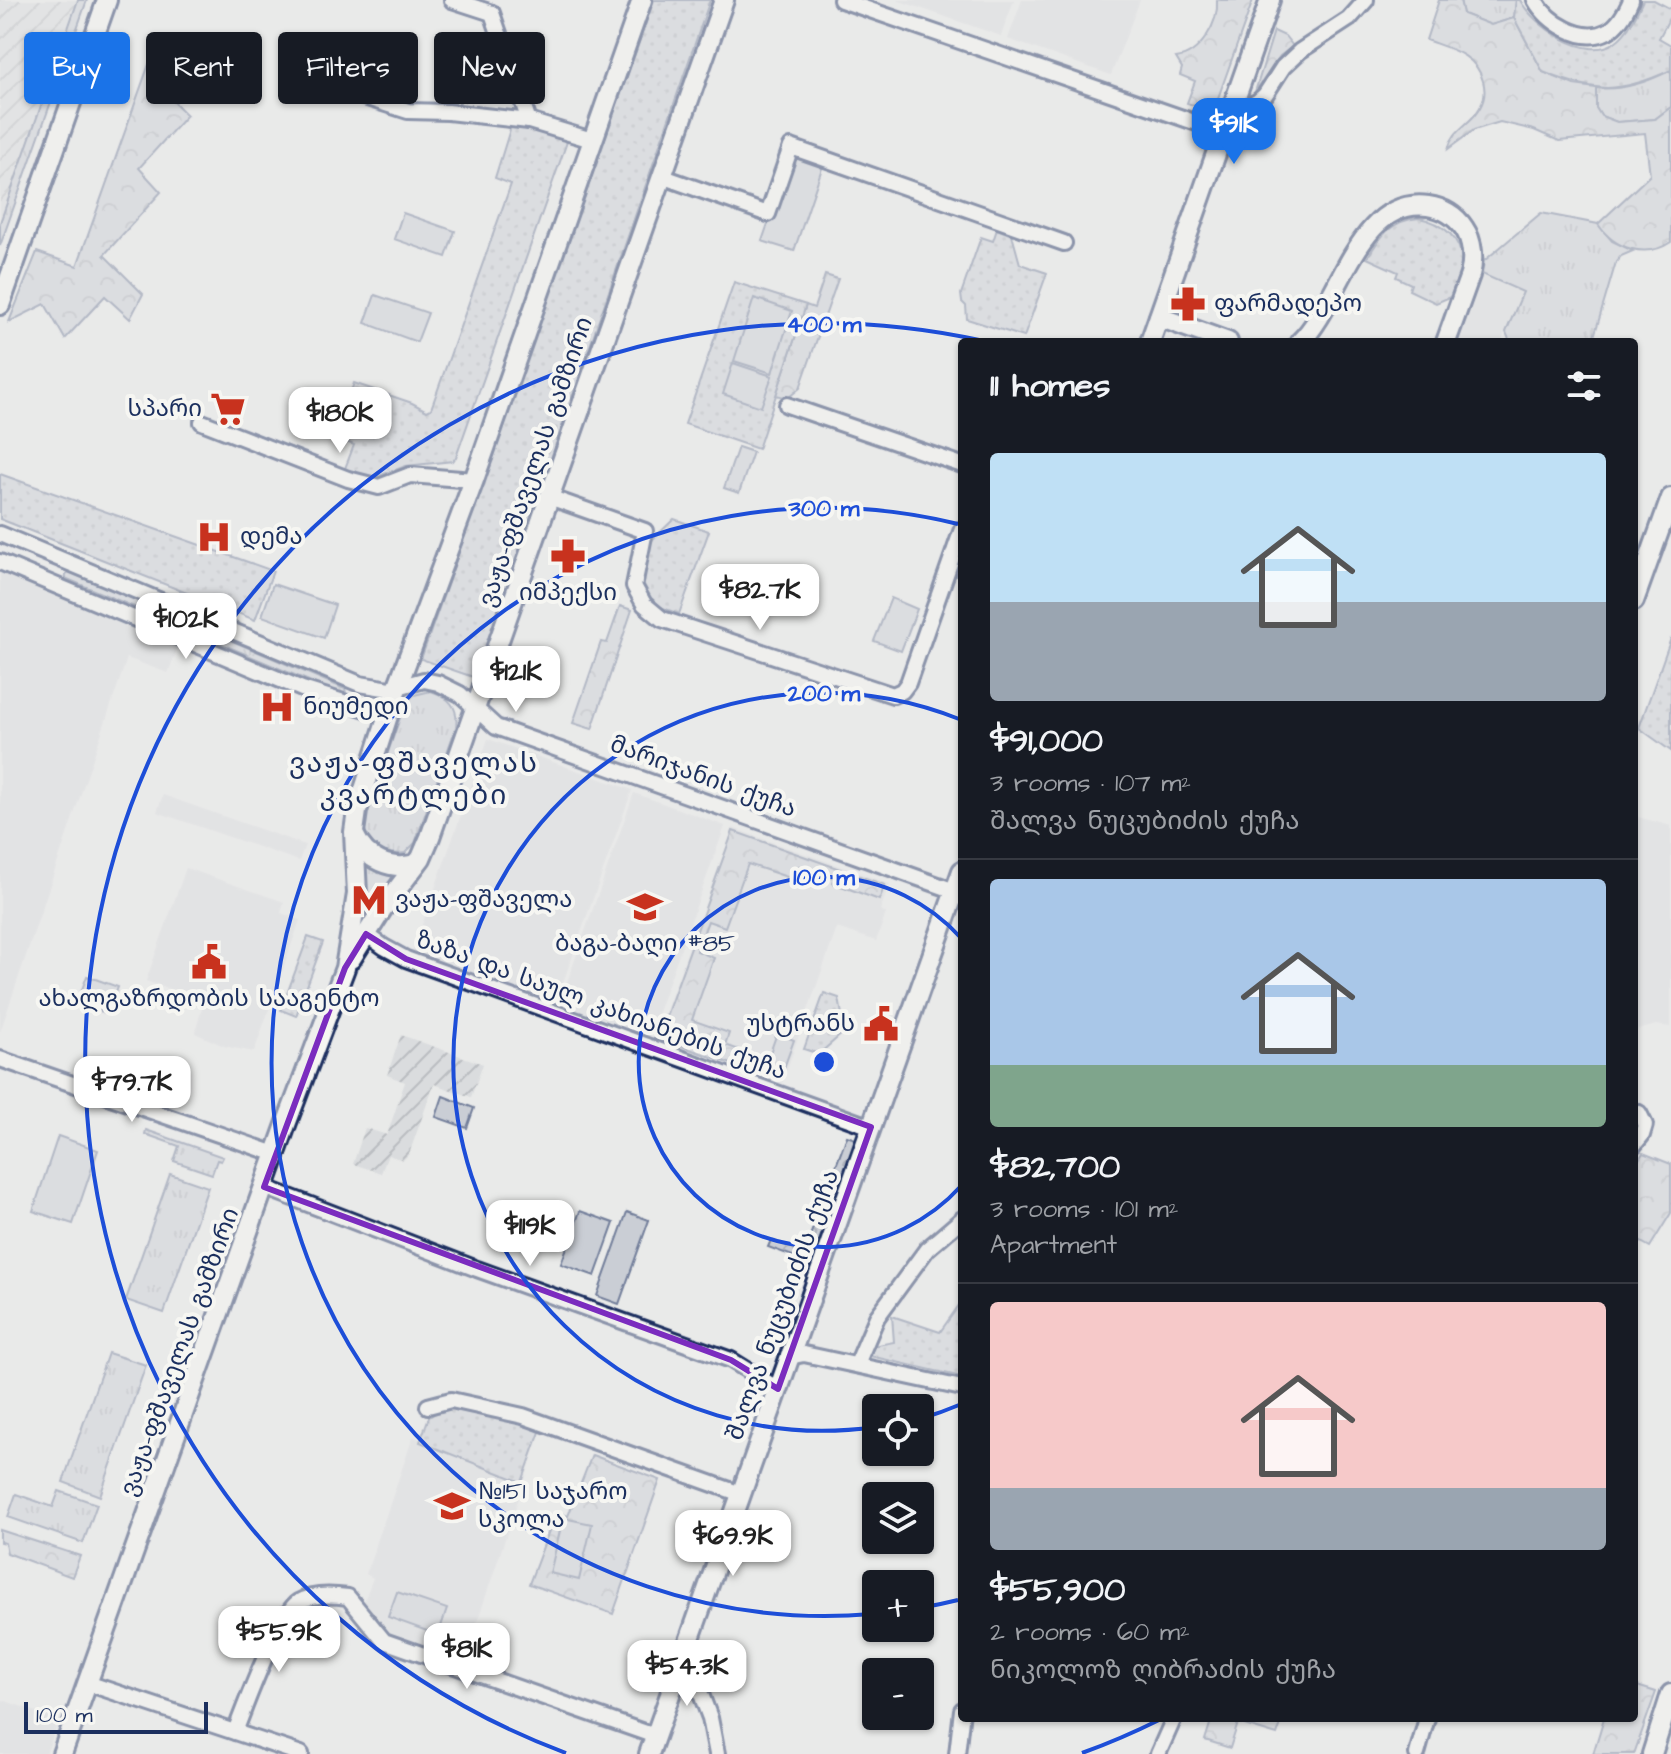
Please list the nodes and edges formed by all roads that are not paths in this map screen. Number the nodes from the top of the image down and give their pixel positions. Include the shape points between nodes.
1 (107, 0) edge
2 (452, 0) edge
3 (642, 0) edge
4 (724, 0) edge
5 (841, 0) edge
6 (1270, 0) edge
7 (1366, 0) edge
8 (1535, 0) edge
9 (1631, 0) edge
10 (1234, 103) junction
11 (386, 104) edge
12 (529, 121) junction
13 (1223, 132) junction
14 (592, 140) junction
15 (661, 176) junction
16 (1064, 243) dead end
17 (0, 305) edge
18 (1159, 317) junction
19 (1151, 338) edge
20 (1217, 338) edge
21 (1304, 338) edge
22 (1447, 338) edge
23 (787, 405) dead end
24 (202, 422) dead end
25 (958, 464) edge
26 (474, 480) junction
27 (549, 497) junction
28 (1671, 498) edge
29 (0, 534) edge
30 (958, 540) edge
31 (0, 562) edge
32 (1638, 590) edge
33 (360, 684) junction
34 (397, 688) junction
35 (352, 705) junction
36 (476, 711) junction
37 (388, 716) junction
38 (354, 834) junction
39 (416, 864) junction
40 (958, 882) edge
41 (955, 891) junction
42 (366, 934) junction
43 (345, 968) junction
44 (0, 1059) edge
45 (1638, 1113) edge
46 (871, 1127) junction
47 (1638, 1140) edge
48 (276, 1154) junction
49 (264, 1187) junction
50 (958, 1222) edge
51 (789, 1357) junction
52 (857, 1364) junction
53 (958, 1387) edge
54 (778, 1389) junction
55 (428, 1406) dead end
56 (741, 1494) junction
57 (685, 1652) junction
58 (87, 1683) junction
59 (1671, 1694) edge
60 (961, 1722) edge
61 (1172, 1722) edge
62 (1426, 1722) edge
63 (235, 1732) junction
64 (652, 1745) edge
65 (62, 1754) edge
66 (301, 1754) edge
67 (717, 1754) edge
68 (957, 1754) edge
69 (1158, 1754) edge
70 (1417, 1754) edge
71 (1652, 1754) edge

1 - 17 main road
2 - 12 street via 492,13
3 - 14 main road, ვაჟა-ფშაველას გამზირი
4 - 15 main road, ვაჟა-ფშაველას გამზირი
5 - 13 street
6 - 10 main road
7 - 10 street via 1349,19 1300,51 1257,102
8 - 9 street via 1556,24 1594,35 1620,21
10 - 13 main road
11 - 12 street via 408,111
12 - 14 street
13 - 18 main road
14 - 26 main road, ვაჟა-ფშაველას გამზირი
15 - 16 street via 768,214 791,147
15 - 27 main road, ვაჟა-ფშაველას გამზირი
18 - 19 main road
18 - 20 main road
21 - 22 main road via 1377,222 1421,205 1454,217 1466,232 1472,254
23 - 25 street
24 - 26 street via 379,487 410,475
26 - 34 main road, ვაჟა-ფშაველას გამზირი
27 - 30 street via 645,531 634,586 644,604 662,619 893,695 908,683
27 - 36 main road, ვაჟა-ფშაველას გამზირი
28 - 32 main road
29 - 33 street, მარიჯანის ქუჩა
31 - 35 street
33 - 34 street, მარიჯანის ქუჩა
33 - 35 street
34 - 36 street, მარიჯანის ქუჩა via 432,681 454,690
34 - 37 main road, ვაჟა-ფშაველას გამზირი
35 - 37 street
36 - 39 main road, ვაჟა-ფშაველას გამზირი
36 - 41 street, მარიჯანის ქუჩა via 496,727
37 - 38 main road, ვაჟა-ფშაველას გამზირი
38 - 39 main road via 372,858 399,866
38 - 43 main road, ვაჟა-ფშაველას გამზირი via 357,894
39 - 42 main road, ვაჟა-ფშაველას გამზირი
40 - 41 main road, შალვა ნუცუბიძის ქუჩა
41 - 46 main road, შალვა ნუცუბიძის ქუჩა
42 - 43 main road, ვაჟა-ფშაველას გამზირი
42 - 46 street, ზაზა და საულ კახიანების ქუჩა via 406,959
43 - 48 main road, ვაჟა-ფშაველას გამზირი
44 - 48 street
45 - 47 street via 1645,1125
46 - 51 main road, შალვა ნუცუბიძის ქუჩა
48 - 49 main road, ვაჟა-ფშაველას გამზირი
49 - 54 street via 731,1360
49 - 58 main road, ვაჟა-ფშაველას გამზირი
50 - 52 street via 927,1249 877,1317
51 - 52 street via 804,1354
51 - 54 main road, შალვა ნუცუბიძის ქუჩა
52 - 53 street
54 - 56 main road, შალვა ნუცუბიძის ქუჩა
55 - 56 street via 451,1400 523,1416
56 - 57 main road, შალვა ნუცუბიძის ქუჩა
57 - 64 main road, შალვა ნუცუბიძის ქუჩა
57 - 67 street via 710,1718
58 - 63 street
58 - 65 main road, ვაჟა-ფშაველას გამზირი
59 - 71 main road
60 - 68 street
61 - 69 street
62 - 70 street
63 - 64 street via 295,1603 348,1597 384,1641
63 - 66 street

